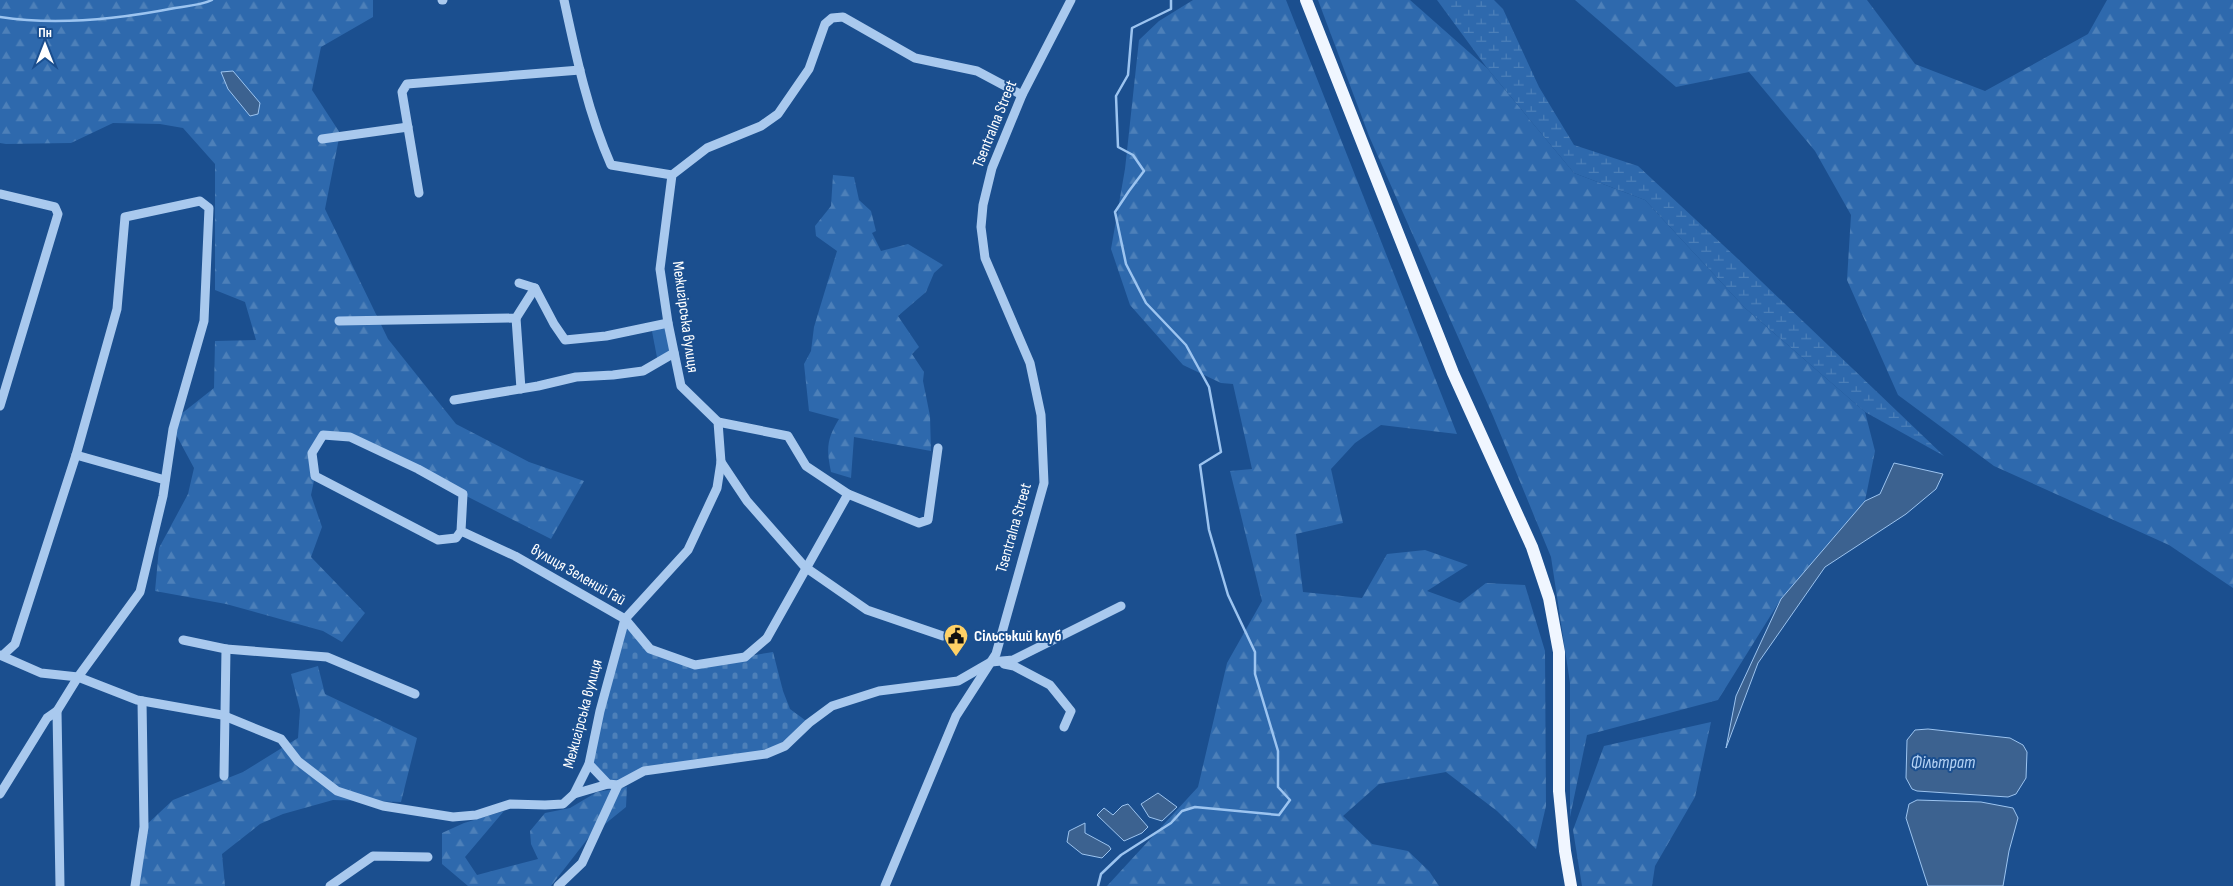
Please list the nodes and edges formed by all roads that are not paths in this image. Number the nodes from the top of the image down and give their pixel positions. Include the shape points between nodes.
1 (564, 0) edge
2 (1071, 0) edge
3 (1306, 0) edge
4 (580, 70) junction
5 (1022, 95) junction
6 (408, 127) junction
7 (322, 139) dead end
8 (672, 175) junction
9 (418, 193) dead end
10 (0, 194) edge
11 (519, 283) dead end
12 (535, 288) junction
13 (516, 318) junction
14 (339, 321) dead end
15 (668, 323) junction
16 (674, 353) junction
17 (521, 389) junction
18 (454, 400) dead end
19 (0, 406) edge
20 (718, 422) junction
21 (938, 448) dead end
22 (76, 456) junction
23 (721, 462) junction
24 (165, 480) junction
25 (848, 494) junction
26 (461, 531) junction
27 (805, 567) junction
28 (1121, 606) dead end
29 (625, 619) junction
30 (943, 636) dead end
31 (183, 640) dead end
32 (226, 649) junction
33 (1, 655) edge
34 (992, 662) junction
35 (78, 677) junction
36 (415, 694) dead end
37 (142, 701) junction
38 (57, 711) junction
39 (226, 716) junction
40 (1064, 727) dead end
41 (589, 764) junction
42 (224, 776) dead end
43 (608, 784) junction
44 (618, 785) junction
45 (0, 794) edge
46 (574, 794) junction
47 (428, 857) dead end
48 (60, 886) edge
49 (135, 886) edge
50 (330, 886) edge
51 (558, 886) edge
52 (885, 886) edge
53 (1571, 886) edge

1 - 4 street
2 - 5 street, Tsentralna Street
3 - 53 main road via 1453,372 1532,547 1549,598 1559,652 1559,791
4 - 6 street via 407,84 402,92
4 - 8 street via 610,165
5 - 8 street via 977,71 915,58 843,17 832,18 824,24 809,69 778,114 761,126 707,148
5 - 34 street, Tsentralna Street via 992,168 981,227 985,258 1030,362 1041,414 1044,483
6 - 7 street
6 - 9 street
8 - 15 street, Межигірська вулиця via 660,269
10 - 19 street via 55,206 58,214
11 - 12 street
12 - 13 street
12 - 15 street via 565,340 606,336
13 - 14 street
13 - 17 street
15 - 16 street, Межигірська вулиця
16 - 17 street via 643,371 576,376
16 - 20 street, Межигірська вулиця via 680,386
17 - 18 street
20 - 23 street, Межигірська вулиця
20 - 25 street via 788,436 806,466
21 - 25 street via 928,520 919,524
22 - 24 street
22 - 24 street via 117,310 125,218 200,200 209,208 204,321 173,429
22 - 33 street via 15,644
23 - 27 street via 747,502
23 - 29 street, Межигірська вулиця via 717,488 688,550
24 - 35 street via 140,592
25 - 27 street, вулиця Зелений Гай
26 - 26 street via 463,494 418,469 350,437 323,435 312,453 315,476 438,540 456,538
26 - 29 street, вулиця Зелений Гай via 515,556
27 - 29 street, вулиця Зелений Гай via 767,638 745,657 695,665 650,649
27 - 30 street via 868,610
28 - 34 street via 1013,660
29 - 41 street, Межигірська вулиця
31 - 32 street
32 - 36 street via 327,658
32 - 39 street
33 - 35 street via 41,673
34 - 40 street via 1014,666 1050,685 1071,711
34 - 44 street via 958,681 879,691 832,706 786,746 766,754 644,770
34 - 52 street, Tsentralna Street via 956,716
35 - 37 street
35 - 38 street
37 - 39 street
37 - 49 street via 144,827
38 - 45 street via 47,718
38 - 48 street
39 - 42 street
39 - 46 street via 281,740 298,761 337,791 383,806 464,817 510,804 562,804
41 - 43 street
41 - 46 street, Межигірська вулиця
43 - 44 street
43 - 46 street
44 - 51 street via 582,863
47 - 50 street via 373,856

